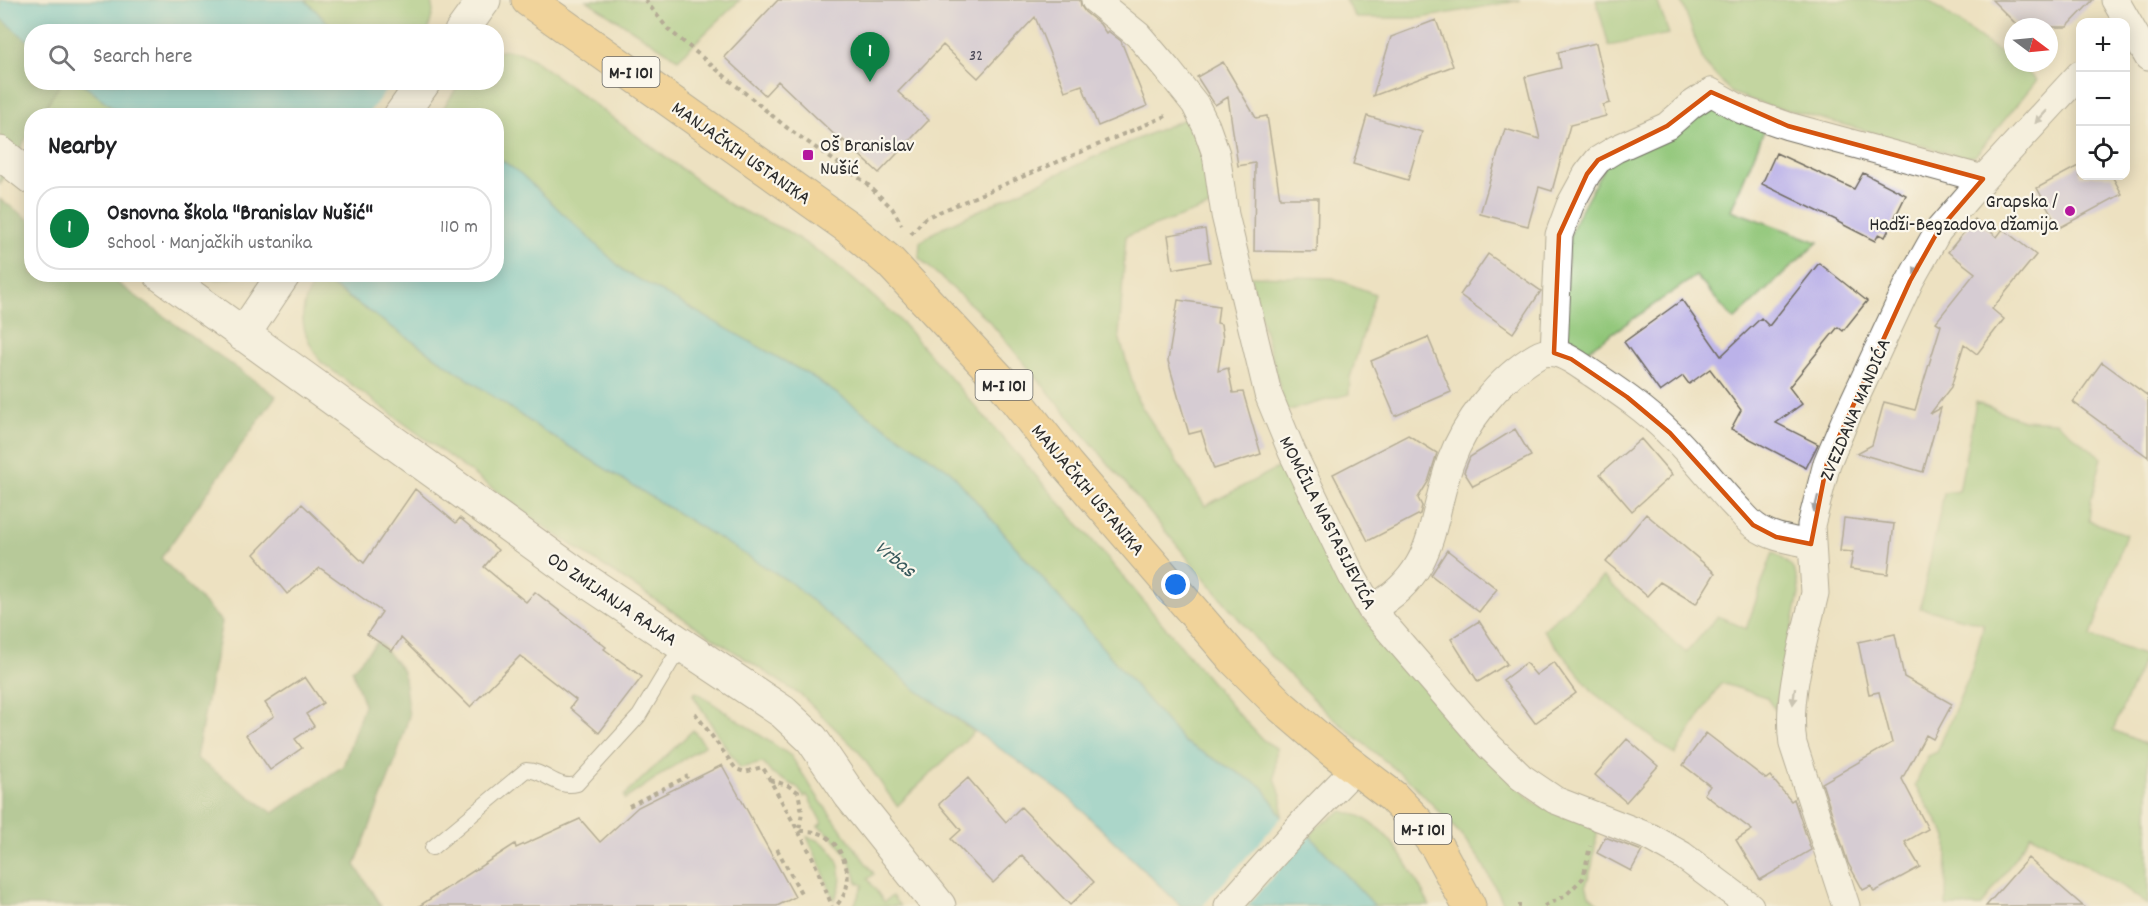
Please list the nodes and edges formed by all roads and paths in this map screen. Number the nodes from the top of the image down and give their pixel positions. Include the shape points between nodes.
1 (484, 0) edge
2 (528, 0) edge
3 (645, 0) edge
4 (1095, 0) edge
5 (2129, 16) edge
6 (467, 24) edge
7 (2148, 57) edge
8 (2076, 78) edge
9 (418, 90) edge
10 (1194, 104) junction
11 (406, 108) edge
12 (0, 153) edge
13 (24, 172) edge
14 (1983, 179) junction
15 (171, 282) edge
16 (280, 282) edge
17 (243, 335) junction
18 (1554, 353) junction
19 (1811, 544) junction
20 (1371, 609) junction
21 (694, 653) junction
22 (695, 713) dead end
23 (1358, 769) junction
24 (688, 776) dead end
25 (770, 780) junction
26 (629, 806) dead end
27 (1594, 816) junction
28 (799, 831) junction
29 (432, 848) dead end
30 (777, 849) dead end
31 (801, 893) dead end
32 (834, 906) edge
33 (939, 906) edge
34 (1228, 906) edge
35 (1469, 906) edge
36 (1544, 906) edge
37 (1750, 906) edge
38 (1846, 906) edge

1 - 6 street
2 - 23 main road, MANJAČKIH USTANIKA / M-I 101 via 838,220 890,262 1001,381 1067,465 1235,660 1282,707
3 - 10 path via 669,29 786,127 865,182 892,208 909,236 925,218
4 - 10 street, MOMČILA NASTASIJEVIĆA via 1138,35
5 - 7 street
8 -> 14 street, ZVEZDANA MANDIĆA
9 - 11 street
10 - 20 street, MOMČILA NASTASIJEVIĆA via 1216,154 1224,215 1268,394 1292,452
12 - 13 street
14 - 18 street via 1788,126 1742,110 1711,92 1667,126 1598,160 1587,174 1559,235
14 -> 19 street, ZVEZDANA MANDIĆA via 1938,231 1872,361 1827,463 1815,507
15 - 17 street, OD ZMIJANJA RAJKA
16 - 17 street
17 - 21 street, OD ZMIJANJA RAJKA via 579,576
18 - 19 street via 1571,359 1627,397 1670,433 1753,525 1776,537
18 - 20 street via 1541,353 1530,360 1487,400 1450,463 1426,551 1416,571 1396,593
19 -> 38 street, ZVEZDANA MANDIĆA via 1815,593 1794,689 1791,731
20 - 27 street, MOMČILA NASTASIJEVIĆA via 1489,746 1521,777 1556,800
21 - 29 lane via 672,661 639,716 577,784 560,785 526,770
21 - 33 street, OD ZMIJANJA RAJKA via 783,712 812,739 850,795
22 - 25 path via 736,769 745,772 762,767
23 - 34 street via 1306,819
23 - 35 main road, MANJAČKIH USTANIKA / M-I 101 via 1421,826
24 - 26 path
25 - 28 path
25 - 28 path via 798,792 802,812
27 - 36 path via 1583,878 1565,896
27 - 37 street, MOMČILA NASTASIJEVIĆA via 1650,837 1682,855
28 - 32 path
28 - 32 path via 820,833 839,852 848,876 845,892
30 - 31 path

